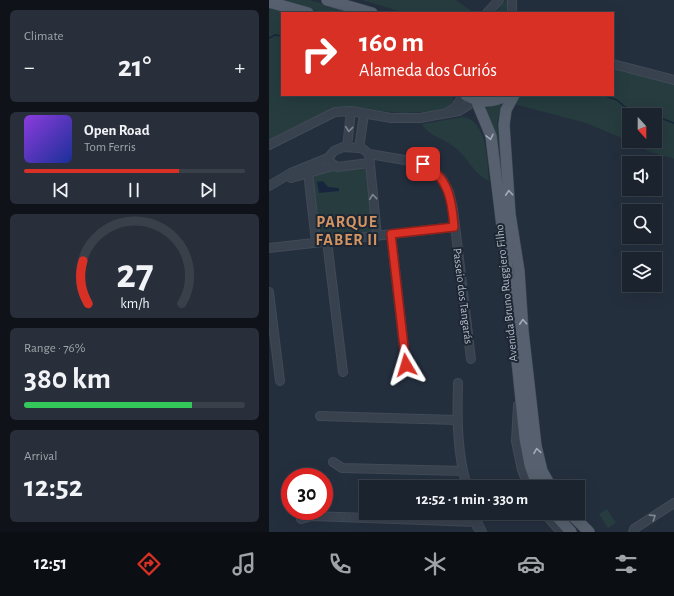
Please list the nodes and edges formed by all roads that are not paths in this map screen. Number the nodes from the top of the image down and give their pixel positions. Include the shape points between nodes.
1 (327, 0) edge
2 (499, 0) edge
3 (513, 0) edge
4 (269, 2) edge
5 (304, 12) edge
6 (369, 12) edge
7 (488, 12) edge
8 (512, 12) edge
9 (614, 64) edge
10 (674, 80) edge
11 (464, 96) edge
12 (467, 96) edge
13 (504, 96) edge
14 (514, 96) edge
15 (476, 100) junction
16 (351, 111) junction
17 (364, 114) junction
18 (445, 114) junction
19 (269, 145) edge
20 (347, 147) junction
21 (359, 148) junction
22 (369, 154) junction
23 (328, 158) junction
24 (369, 163) junction
25 (333, 166) junction
26 (308, 172) junction
27 (277, 182) junction
28 (269, 186) edge
29 (505, 215) junction
30 (454, 227) junction
31 (391, 234) junction
32 (377, 236) junction
33 (316, 242) junction
34 (327, 242) junction
35 (269, 248) edge
36 (269, 292) edge
37 (471, 359) dead end
38 (406, 365) dead end
39 (343, 372) dead end
40 (280, 380) dead end
41 (458, 383) dead end
42 (519, 384) junction
43 (320, 416) dead end
44 (457, 420) junction
45 (333, 462) dead end
46 (462, 471) junction
47 (465, 480) edge
48 (526, 480) edge
49 (535, 480) edge
50 (547, 480) edge
51 (674, 503) edge
52 (333, 517) edge
53 (550, 520) edge
54 (560, 520) edge
55 (575, 520) edge
56 (477, 522) junction
57 (583, 530) edge
58 (477, 532) edge
59 (482, 532) edge
60 (561, 532) edge
61 (571, 532) edge
62 (633, 532) edge

1 - 6 main road
2 - 7 street
3 - 8 street
4 - 5 main road
9 - 10 street
11 - 18 street via 456,107
12 - 15 main road
13 - 15 main road via 491,101
29 -> 14 main road, Avenida Bruno Ruggiero Filho via 504,125
15 - 18 street via 464,110
15 -> 29 main road, Avenida Bruno Ruggiero Filho via 491,136
16 - 17 street
16 - 19 street via 328,115
16 -> 20 street
17 - 18 street via 404,118
17 - 21 street
20 - 21 street, Passeio dos Tangarás
20 - 23 street via 334,151
21 - 22 street, Passeio dos Tangarás
22 - 24 street
22 - 30 street, Passeio dos Tangarás via 411,161 432,169 442,179 449,192
23 - 25 street
23 - 27 street via 302,168
24 - 25 street
32 -> 24 street
25 - 26 street
26 - 27 street
26 - 33 street
27 - 28 street
29 - 42 main road, Avenida Bruno Ruggiero Filho
50 -> 29 main road, Avenida Bruno Ruggiero Filho via 542,471 537,446 523,331 519,271
30 - 31 street
30 - 37 street, Passeio dos Tangarás
31 - 32 street
31 - 38 street
32 - 34 street
33 - 34 street
33 - 35 street
34 - 39 street
36 - 40 street
41 - 44 street
42 - 48 street, Avenida Bruno Ruggiero Filho via 516,441
42 - 49 main road, Avenida Bruno Ruggiero Filho via 525,439
43 - 44 street
44 - 46 street
45 - 46 street via 342,468
46 - 47 street
62 -> 51 street
52 - 56 street
53 - 60 street
54 - 61 main road
55 - 57 main road
56 - 58 street
56 - 59 street

